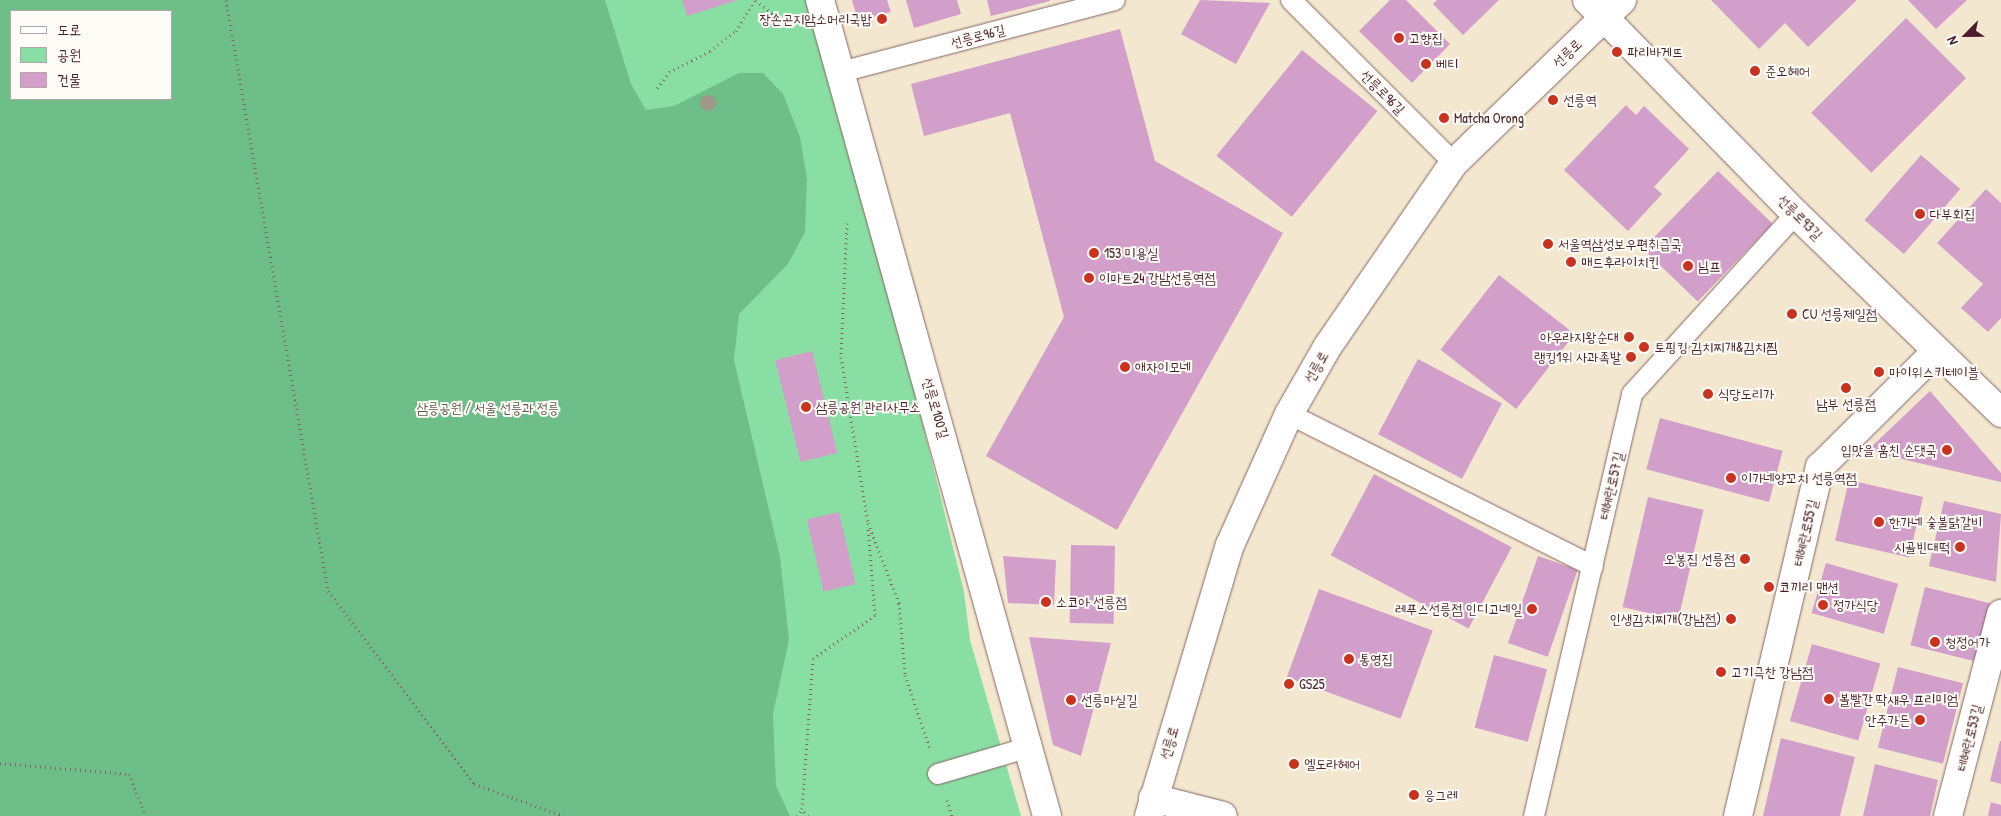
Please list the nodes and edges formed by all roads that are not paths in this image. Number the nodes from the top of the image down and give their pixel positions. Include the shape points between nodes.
1 (820, 0) edge
2 (1115, 0) edge
3 (1291, 0) edge
4 (1604, 6) edge
5 (841, 72) junction
6 (1454, 163) junction
7 (1796, 214) junction
8 (1936, 352) junction
9 (2001, 413) edge
10 (1289, 414) junction
11 (1593, 566) junction
12 (2001, 614) edge
13 (1995, 661) edge
14 (1030, 747) junction
15 (938, 774) road end
16 (1151, 807) edge
17 (1048, 816) edge
18 (1223, 816) edge
19 (1534, 816) edge
20 (1738, 816) edge
21 (1948, 816) edge

1 - 5 street, 선릉로100길
2 - 5 lane, 선릉로96길
3 - 6 lane, 선릉로96길
4 - 6 street, 선릉로
4 - 7 street, 선릉로93길
5 - 14 street, 선릉로100길
6 - 10 street, 선릉로 via 1368,283
7 - 8 street, 선릉로93길
7 - 11 lane, 테헤란로57길 via 1632,394
8 - 9 street, 선릉로93길
8 - 20 street, 테헤란로55길 via 1820,466
10 - 11 lane
10 - 16 street, 선릉로 via 1227,554
11 - 19 lane, 테헤란로57길
12 - 13 street, 테헤란로53길
13 - 21 street, 테헤란로53길
14 - 15 lane
14 - 17 street, 선릉로100길
16 - 18 street

